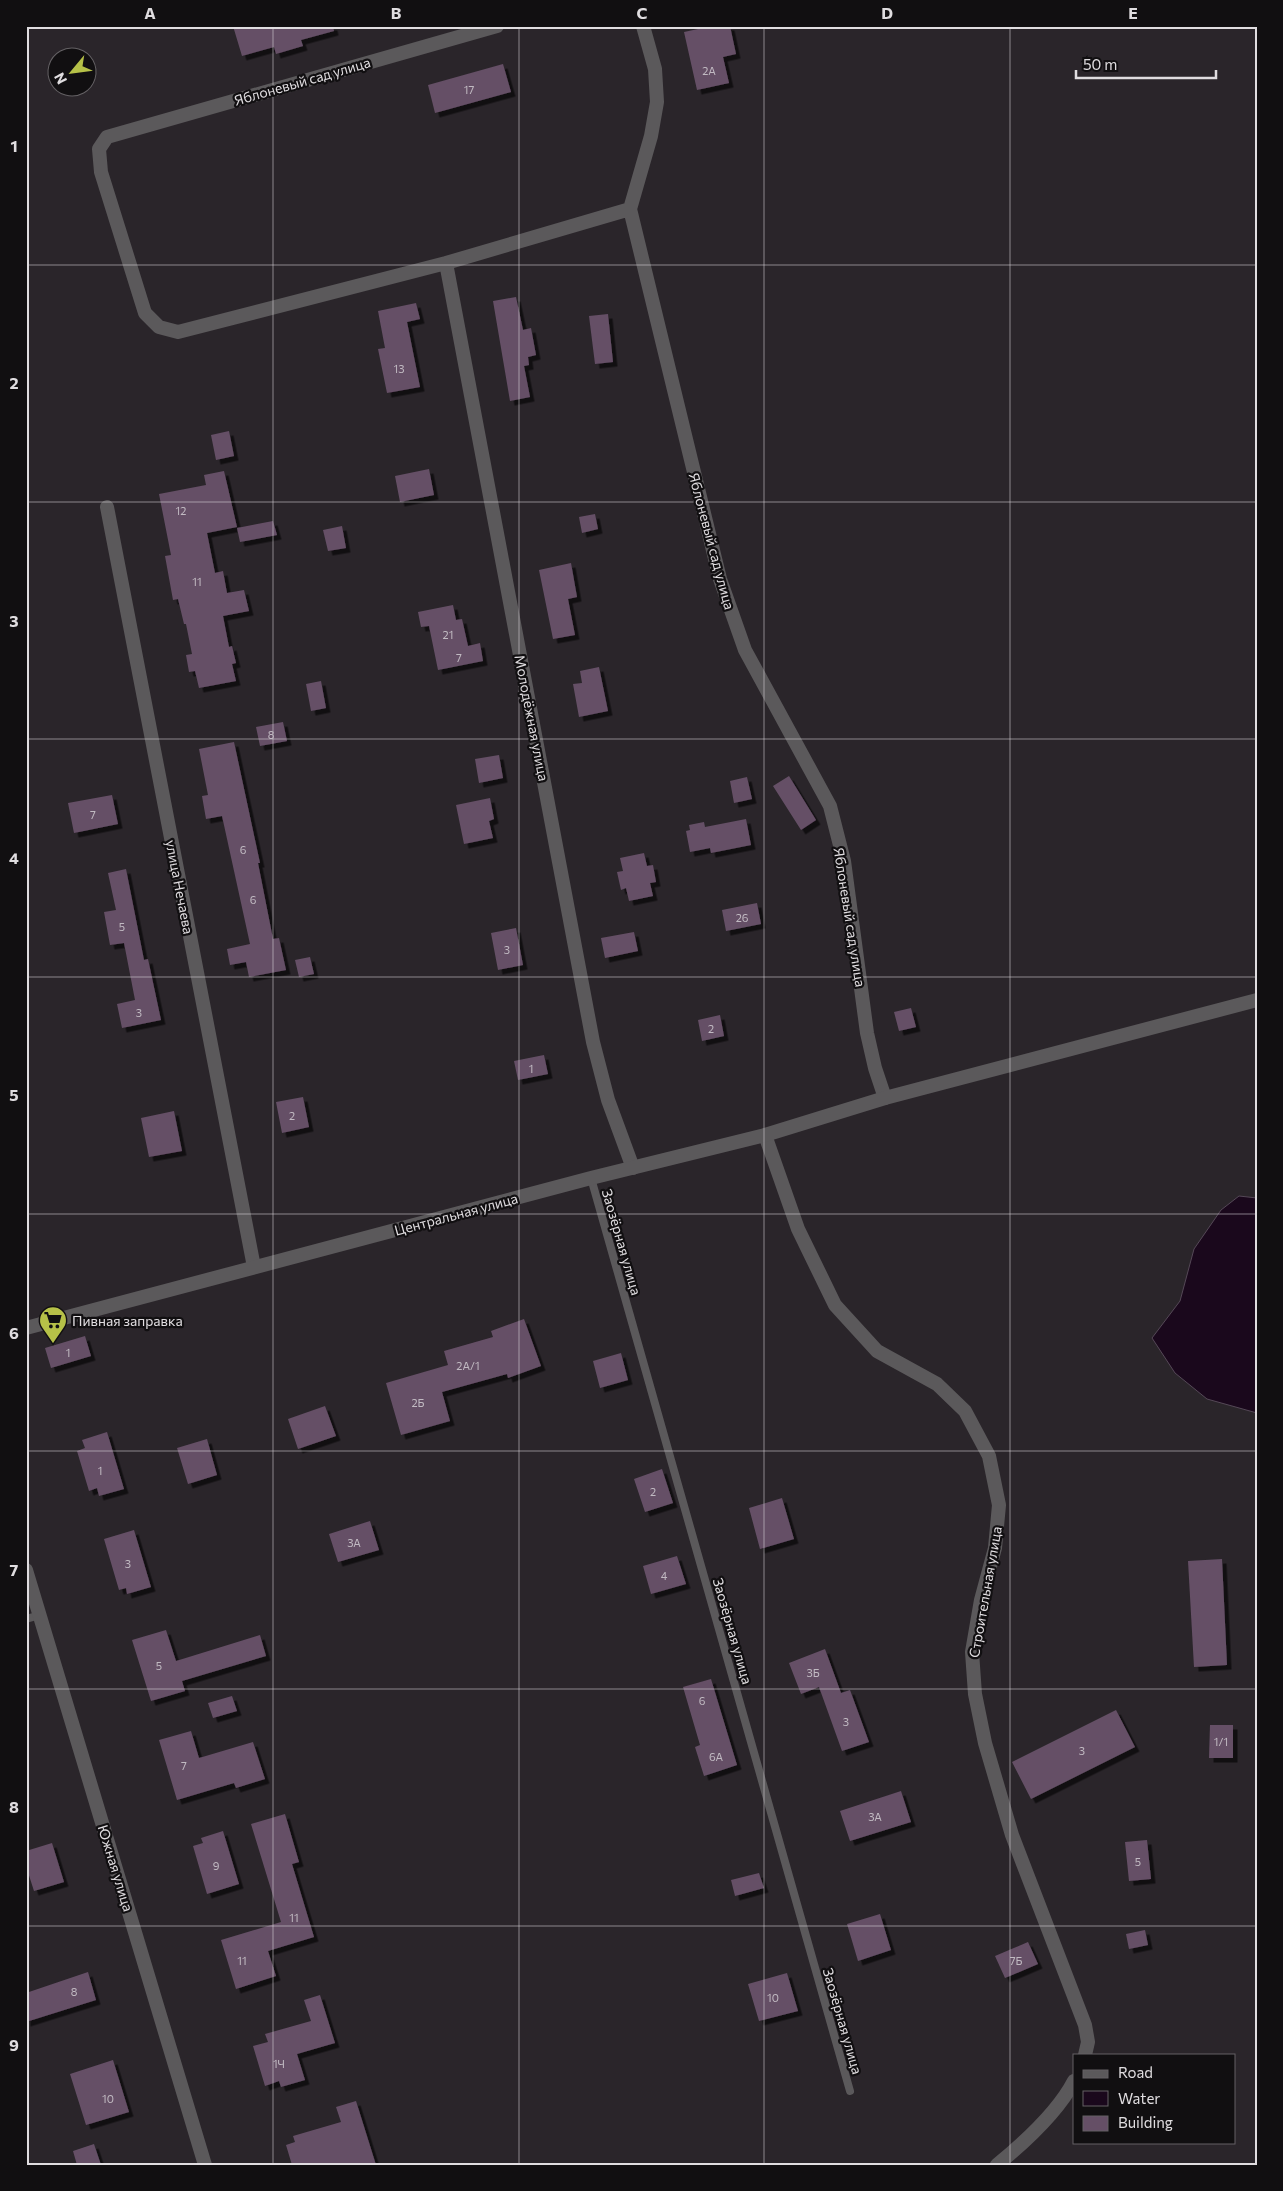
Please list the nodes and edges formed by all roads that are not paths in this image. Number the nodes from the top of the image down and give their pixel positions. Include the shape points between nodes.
1 (498, 26) edge
2 (643, 26) edge
3 (630, 209) junction
4 (446, 263) junction
5 (107, 507) dead end
6 (1257, 1000) edge
7 (885, 1098) junction
8 (765, 1135) junction
9 (633, 1168) junction
10 (591, 1178) junction
11 (254, 1267) junction
12 (26, 1328) edge
13 (26, 1570) edge
14 (33, 1617) edge
15 (1085, 2054) edge
16 (1073, 2083) edge
17 (850, 2091) dead end
18 (205, 2165) edge
19 (997, 2165) edge

1 - 4 street, Яблоневый сад улица via 107,137 99,149 101,172 145,313 159,327 178,332
2 - 3 street, Яблоневый сад улица via 655,69 657,102 651,136
3 - 4 street
3 - 7 street, Яблоневый сад улица via 720,580 745,650 830,806 844,861 867,1033
4 - 9 street, Молодёжная улица via 593,1042 608,1100
5 - 11 street, улица Нечаева
6 - 7 street, Центральная улица
7 - 8 street, Центральная улица
8 - 9 street, Центральная улица
8 - 15 street, Строительная улица via 798,1229 835,1305 877,1351 937,1384 965,1410 989,1456 999,1505 995,1548 972,1652 975,1694 985,1743 1012,1835 1085,2025 1088,2042
9 - 10 street, Центральная улица
10 - 11 street, Центральная улица
10 - 17 lane, Заозёрная улица
11 - 12 street, Центральная улица
13 - 14 street, Южная улица
14 - 18 street, Южная улица
16 - 19 street via 1024,2143

